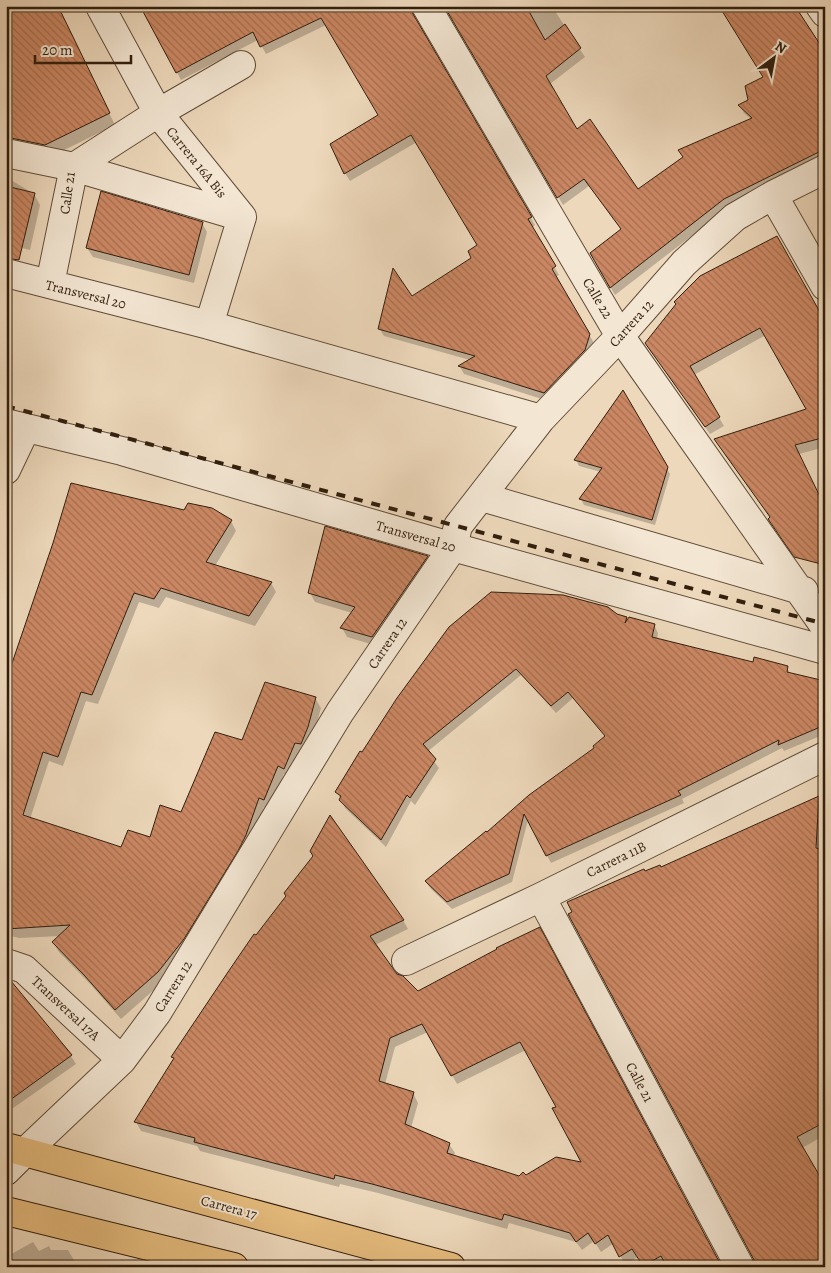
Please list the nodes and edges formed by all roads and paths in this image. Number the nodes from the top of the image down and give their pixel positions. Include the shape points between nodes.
1 (100, 6) edge
2 (426, 6) edge
3 (820, 6) edge
4 (825, 13) edge
5 (241, 65) dead end
6 (158, 113) junction
7 (6, 153) edge
8 (74, 167) junction
9 (825, 169) edge
10 (773, 195) junction
11 (242, 217) junction
12 (6, 273) edge
13 (50, 284) junction
14 (825, 286) edge
15 (209, 325) junction
16 (620, 336) junction
17 (541, 419) junction
18 (16, 426) edge
19 (7, 465) edge
20 (482, 497) junction
21 (453, 547) junction
22 (798, 589) junction
23 (825, 597) edge
24 (825, 627) edge
25 (825, 650) edge
26 (825, 756) edge
27 (541, 897) junction
28 (406, 960) dead end
29 (6, 963) edge
30 (122, 1060) junction
31 (13, 1152) edge
32 (6, 1171) edge
33 (6, 1211) edge
34 (234, 1267) edge
35 (451, 1267) edge
36 (740, 1267) edge

1 - 6 street, Carrera 16A Bis
2 - 16 street, Calle 22
3 - 4 street
5 - 6 street
6 - 8 street
6 - 11 street, Carrera 16A Bis
7 - 8 street, Calle 21
8 - 11 street
8 - 13 street, Calle 21
9 - 10 street, Carrera 12
10 - 14 street
10 - 16 street, Carrera 12 via 735,217 684,263
11 - 15 street
12 - 13 street, Transversal 20
13 - 15 street, Transversal 20
15 - 17 street, Transversal 20
16 - 17 street, Carrera 12
16 - 22 street, Calle 22
17 - 20 street, Carrera 12
18 - 19 street
18 - 21 street, Transversal 20 via 122,451
20 - 21 street, Carrera 12 via 458,526
20 - 22 street
21 - 25 street, Transversal 20
21 - 30 street, Carrera 12 via 340,712 157,1013
22 - 23 street
22 - 24 street, Calle 22
26 - 27 street, Carrera 11B
27 - 28 street, Carrera 11B
27 - 36 street, Calle 21
29 - 30 street, Transversal 17A via 24,969
30 - 31 street, Carrera 12
31 - 32 street, Carrera 12
31 - 35 main road, Carrera 17
33 - 34 main road

